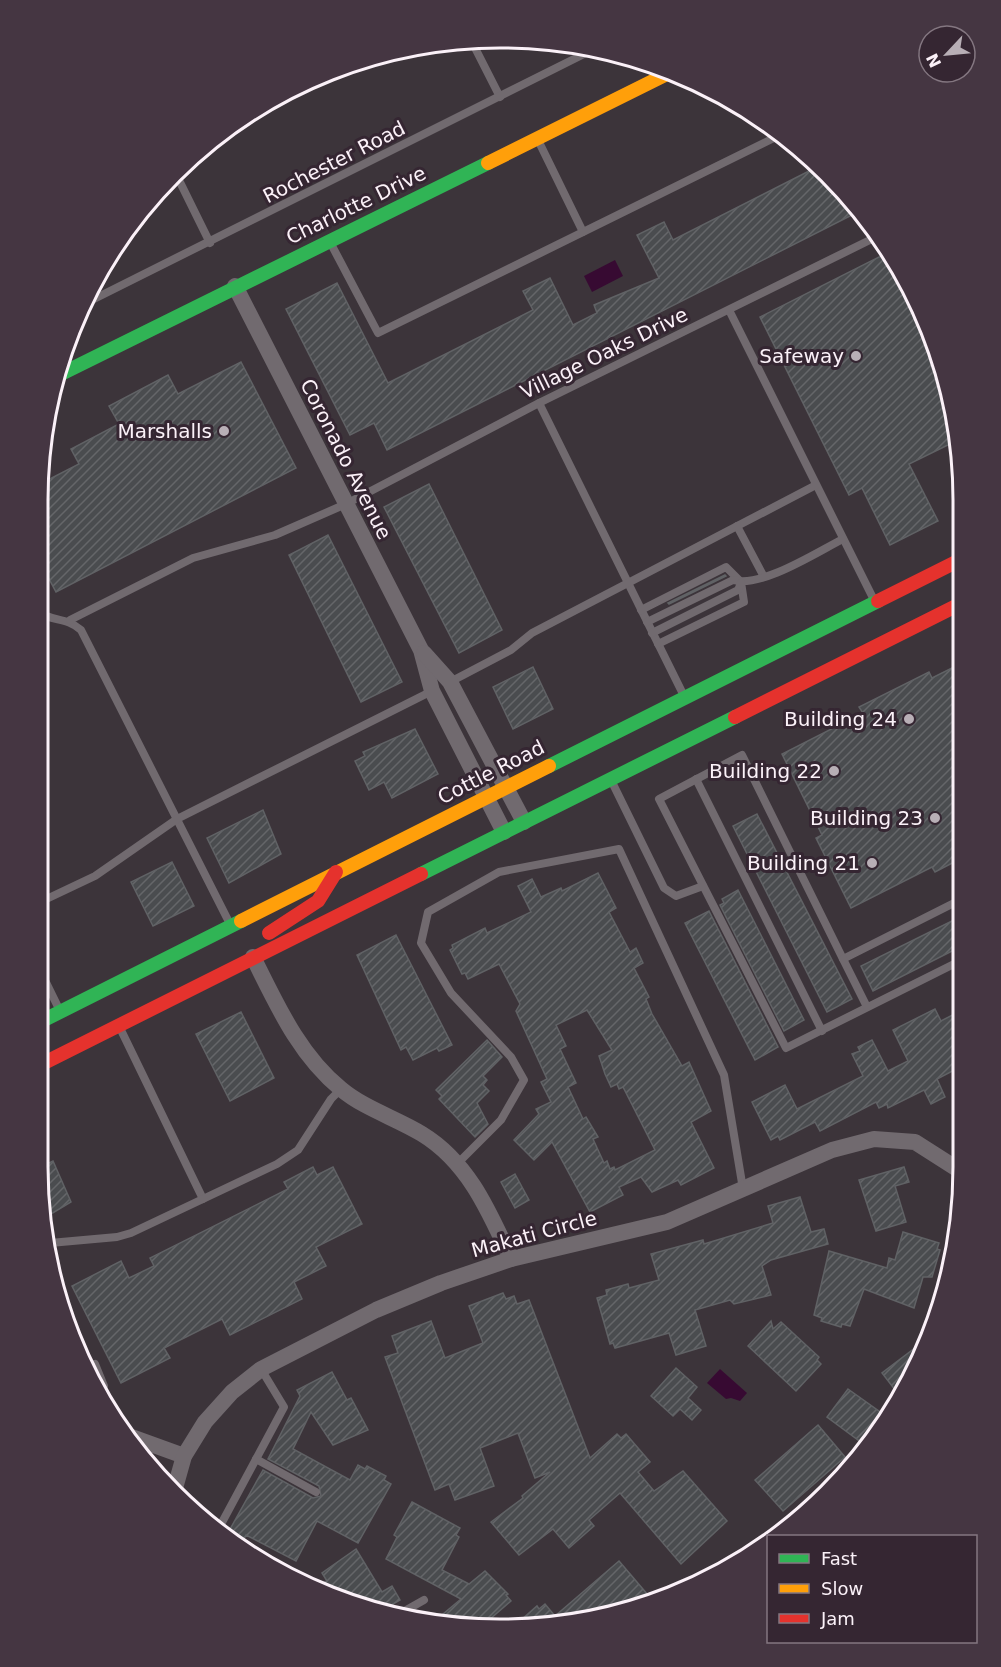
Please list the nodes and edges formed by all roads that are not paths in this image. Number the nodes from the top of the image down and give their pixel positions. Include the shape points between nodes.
1 (476, 49) edge
2 (581, 56) edge
3 (660, 77) edge
4 (500, 97) junction
5 (537, 138) junction
6 (772, 139) edge
7 (180, 182) edge
8 (583, 232) junction
9 (329, 240) junction
10 (870, 240) edge
11 (210, 243) junction
12 (235, 286) junction
13 (96, 298) edge
14 (729, 310) junction
15 (67, 371) edge
16 (539, 403) junction
17 (816, 485) junction
18 (346, 504) junction
19 (737, 526) junction
20 (843, 539) junction
21 (953, 564) edge
22 (764, 578) junction
23 (741, 582) junction
24 (628, 583) junction
25 (876, 603) junction
26 (953, 608) edge
27 (641, 610) junction
28 (48, 618) edge
29 (70, 620) junction
30 (647, 622) junction
31 (652, 633) junction
32 (658, 644) junction
33 (421, 650) junction
34 (450, 682) junction
35 (432, 691) junction
36 (684, 698) junction
37 (610, 779) junction
38 (696, 779) junction
39 (505, 787) junction
40 (486, 797) junction
41 (177, 819) junction
42 (524, 822) junction
43 (504, 832) junction
44 (336, 872) junction
45 (703, 886) junction
46 (48, 898) edge
47 (953, 904) edge
48 (231, 925) junction
49 (232, 943) dead end
50 (253, 957) junction
51 (224, 958) dead end
52 (843, 959) junction
53 (953, 965) edge
54 (48, 986) edge
55 (157, 1006) junction
56 (867, 1007) junction
57 (61, 1012) junction
58 (48, 1018) edge
59 (118, 1025) junction
60 (822, 1031) junction
61 (48, 1061) edge
62 (341, 1089) junction
63 (458, 1163) junction
64 (953, 1166) edge
65 (743, 1190) junction
66 (203, 1199) junction
67 (55, 1243) edge
68 (511, 1259) junction
69 (95, 1364) dead end
70 (261, 1369) junction
71 (100, 1376) edge
72 (141, 1440) edge
73 (184, 1456) junction
74 (256, 1459) junction
75 (177, 1482) edge
76 (316, 1492) dead end
77 (222, 1523) edge
78 (424, 1600) dead end
79 (408, 1609) edge

1 - 4 lane
2 - 4 lane, Rochester Road
3 - 5 main road, Charlotte Drive
4 - 11 lane, Rochester Road
5 - 8 lane
5 - 9 main road, Charlotte Drive
6 - 8 lane
7 - 11 lane
8 - 9 lane via 378,333
9 - 12 main road, Charlotte Drive
10 - 14 lane, Village Oaks Drive
11 - 13 lane, Rochester Road
12 - 15 main road, Charlotte Drive
12 - 18 street, Coronado Avenue
14 - 16 lane, Village Oaks Drive
14 - 17 lane
16 - 18 lane, Village Oaks Drive
16 - 24 lane
17 - 19 lane
17 - 20 lane
18 - 29 lane, Village Oaks Drive via 275,535 193,558
18 - 33 street, Coronado Avenue
19 - 22 lane
19 - 24 lane
20 - 22 lane
20 - 25 lane
21 - 25 main road, Cottle Road
22 - 23 lane
23 - 27 lane via 726,567
23 - 30 lane via 733,580
23 - 31 lane via 738,590
23 - 32 lane via 744,602
24 - 27 lane
24 - 34 lane
25 - 36 main road, Cottle Road
26 - 37 main road
27 - 30 lane
28 - 29 lane
29 - 41 lane via 81,630
30 - 31 lane
31 - 32 lane
32 - 36 lane
33 - 34 street, Coronado Avenue
33 - 35 street, Coronado Avenue
34 - 39 street, Coronado Avenue
35 - 40 street, Coronado Avenue
35 - 41 lane
36 - 39 main road, Cottle Road
37 - 42 main road
37 - 45 lane via 664,888 676,896
38 - 45 lane via 659,799
38 - 52 lane via 742,755
38 - 60 lane
39 - 40 main road, Cottle Road
39 - 42 street, Coronado Avenue
40 - 43 street, Coronado Avenue
40 - 44 main road, Cottle Road
41 - 46 lane via 94,876
41 - 48 lane
42 - 43 main road
43 - 50 main road
44 - 48 main road, Cottle Road
44 - 50 main road via 330,889 297,917 263,937
45 - 60 lane via 786,1048
47 - 52 lane
48 - 49 main road
48 - 57 main road, Cottle Road
50 - 55 main road
50 - 62 street via 287,1024 310,1058
51 - 55 main road
52 - 56 lane
53 - 56 lane
54 - 57 lane
55 - 59 main road
56 - 60 lane
57 - 58 main road, Cottle Road
59 - 61 main road
59 - 66 lane
62 - 63 street via 423,1135
62 - 66 lane via 298,1150
63 - 65 lane via 501,1120 524,1080 511,1057 451,993 421,943 428,912 499,872 619,849 724,1075
63 - 68 street via 489,1210
64 - 65 street, Makati Circle via 915,1142 874,1139 832,1150
65 - 68 street, Makati Circle via 667,1222
66 - 67 lane via 117,1238
68 - 70 street, Makati Circle via 376,1310
69 - 71 lane
70 - 73 street, Makati Circle via 232,1392 205,1422
70 - 74 lane via 284,1407
72 - 73 street
73 - 75 street, Makati Circle
74 - 76 lane
74 - 77 lane
78 - 79 lane

